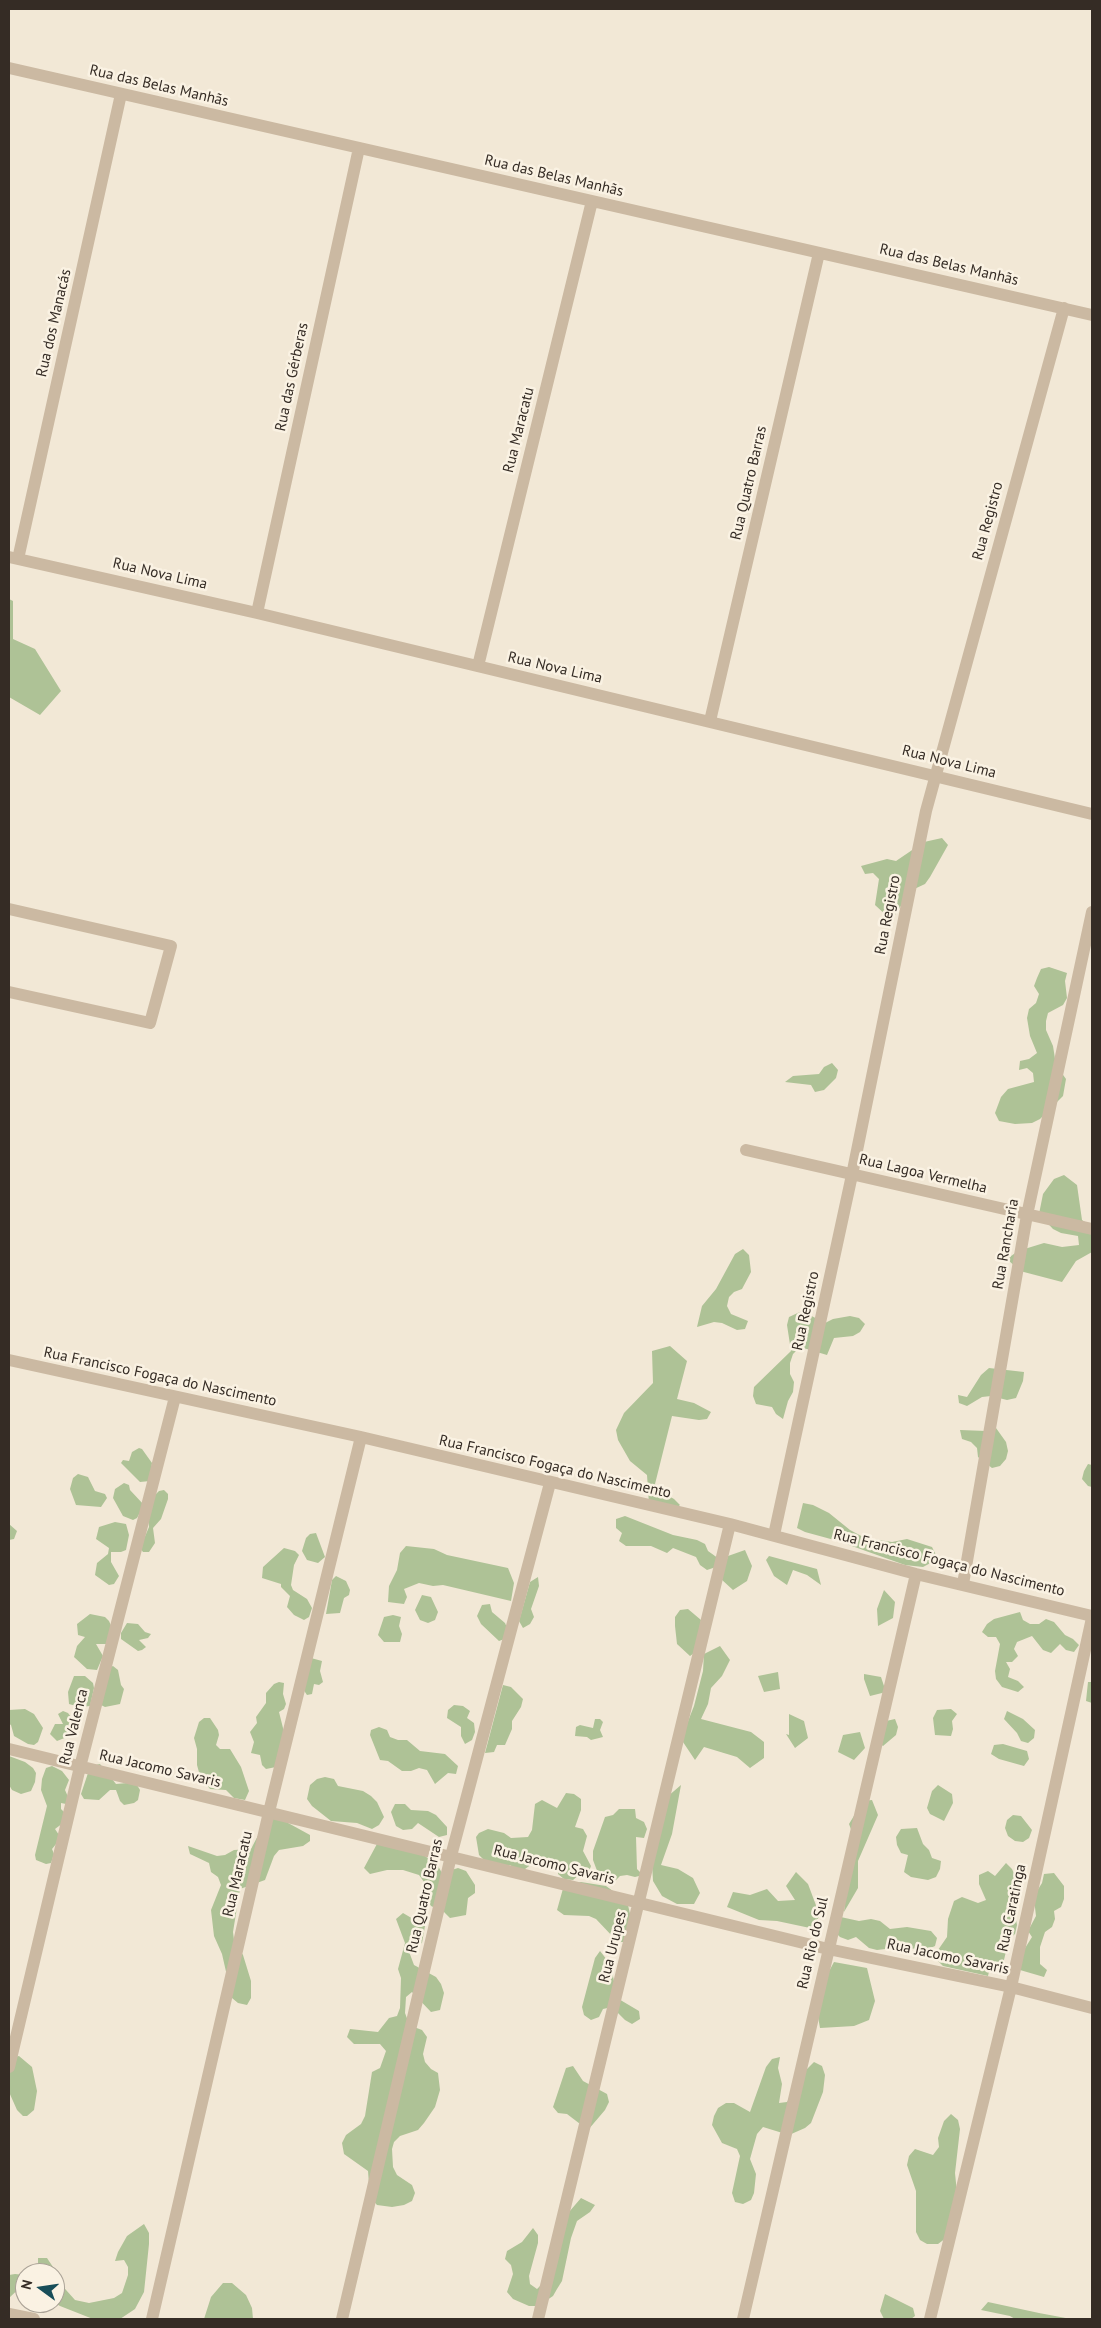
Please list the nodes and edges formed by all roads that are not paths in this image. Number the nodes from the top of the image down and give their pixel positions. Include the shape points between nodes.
1 (9, 68) edge
2 (122, 94) junction
3 (359, 148) junction
4 (592, 201) junction
5 (819, 253) junction
6 (1064, 308) junction
7 (1092, 315) edge
8 (13, 558) edge
9 (257, 613) junction
10 (478, 666) junction
11 (710, 720) junction
12 (935, 775) junction
13 (1092, 814) edge
14 (9, 909) edge
15 (1092, 912) edge
16 (9, 992) edge
17 (746, 1150) dead end
18 (852, 1175) junction
19 (1027, 1216) junction
20 (1092, 1229) edge
21 (9, 1360) edge
22 (175, 1397) junction
23 (360, 1437) junction
24 (550, 1483) junction
25 (730, 1524) junction
26 (774, 1535) junction
27 (916, 1574) junction
28 (963, 1584) junction
29 (1092, 1617) edge
30 (9, 1749) edge
31 (80, 1768) junction
32 (269, 1812) junction
33 (451, 1856) junction
34 (640, 1903) junction
35 (828, 1949) junction
36 (1011, 1987) junction
37 (1092, 2008) edge
38 (9, 2067) edge
39 (9, 2314) edge
40 (34, 2319) edge
41 (152, 2319) edge
42 (342, 2319) edge
43 (538, 2319) edge
44 (743, 2319) edge
45 (930, 2319) edge

1 - 2 street, Rua das Belas Manhãs
2 - 3 street, Rua das Belas Manhãs
2 - 8 street, Rua dos Manacás
3 - 4 street, Rua das Belas Manhãs
3 - 9 street, Rua das Gérberas
4 - 5 street, Rua das Belas Manhãs
4 - 10 street, Rua Maracatu
5 - 6 street, Rua das Belas Manhãs
5 - 11 street, Rua Quatro Barras
6 - 7 street, Rua das Belas Manhãs
6 - 12 street, Rua Registro
8 - 9 street, Rua Nova Lima
9 - 10 street, Rua Nova Lima
10 - 11 street, Rua Nova Lima
11 - 12 street, Rua Nova Lima
12 - 13 street, Rua Nova Lima
12 - 18 street, Rua Registro
14 - 16 street via 171,946 150,1023
15 - 19 street, Rua Rancharia
17 - 18 street, Rua Lagoa Vermelha
18 - 19 street, Rua Lagoa Vermelha
18 - 26 street, Rua Registro
19 - 20 street, Rua Lagoa Vermelha
19 - 28 street, Rua Rancharia
21 - 22 street, Rua Francisco Fogaça do Nascimento
22 - 23 street, Rua Francisco Fogaça do Nascimento
22 - 31 street, Rua Valenca
23 - 24 street, Rua Francisco Fogaça do Nascimento
23 - 32 street, Rua Maracatu
24 - 25 street, Rua Francisco Fogaça do Nascimento
24 - 33 street, Rua Quatro Barras
25 - 26 street, Rua Francisco Fogaça do Nascimento
25 - 34 street, Rua Urupes
26 - 27 street, Rua Francisco Fogaça do Nascimento
27 - 28 street, Rua Francisco Fogaça do Nascimento
27 - 35 street, Rua Rio do Sul
28 - 29 street, Rua Francisco Fogaça do Nascimento
29 - 36 street, Rua Caratinga
30 - 31 street, Rua Jacomo Savaris
31 - 32 street, Rua Jacomo Savaris
31 - 38 street, Rua Valenca
32 - 33 street, Rua Jacomo Savaris
32 - 41 street, Rua Maracatu
33 - 34 street, Rua Jacomo Savaris
33 - 42 street, Rua Quatro Barras
34 - 35 street, Rua Jacomo Savaris
34 - 43 street, Rua Urupes
35 - 36 street, Rua Jacomo Savaris
35 - 44 street, Rua Rio do Sul
36 - 37 street, Rua Jacomo Savaris
36 - 45 street, Rua Caratinga
39 - 40 street

